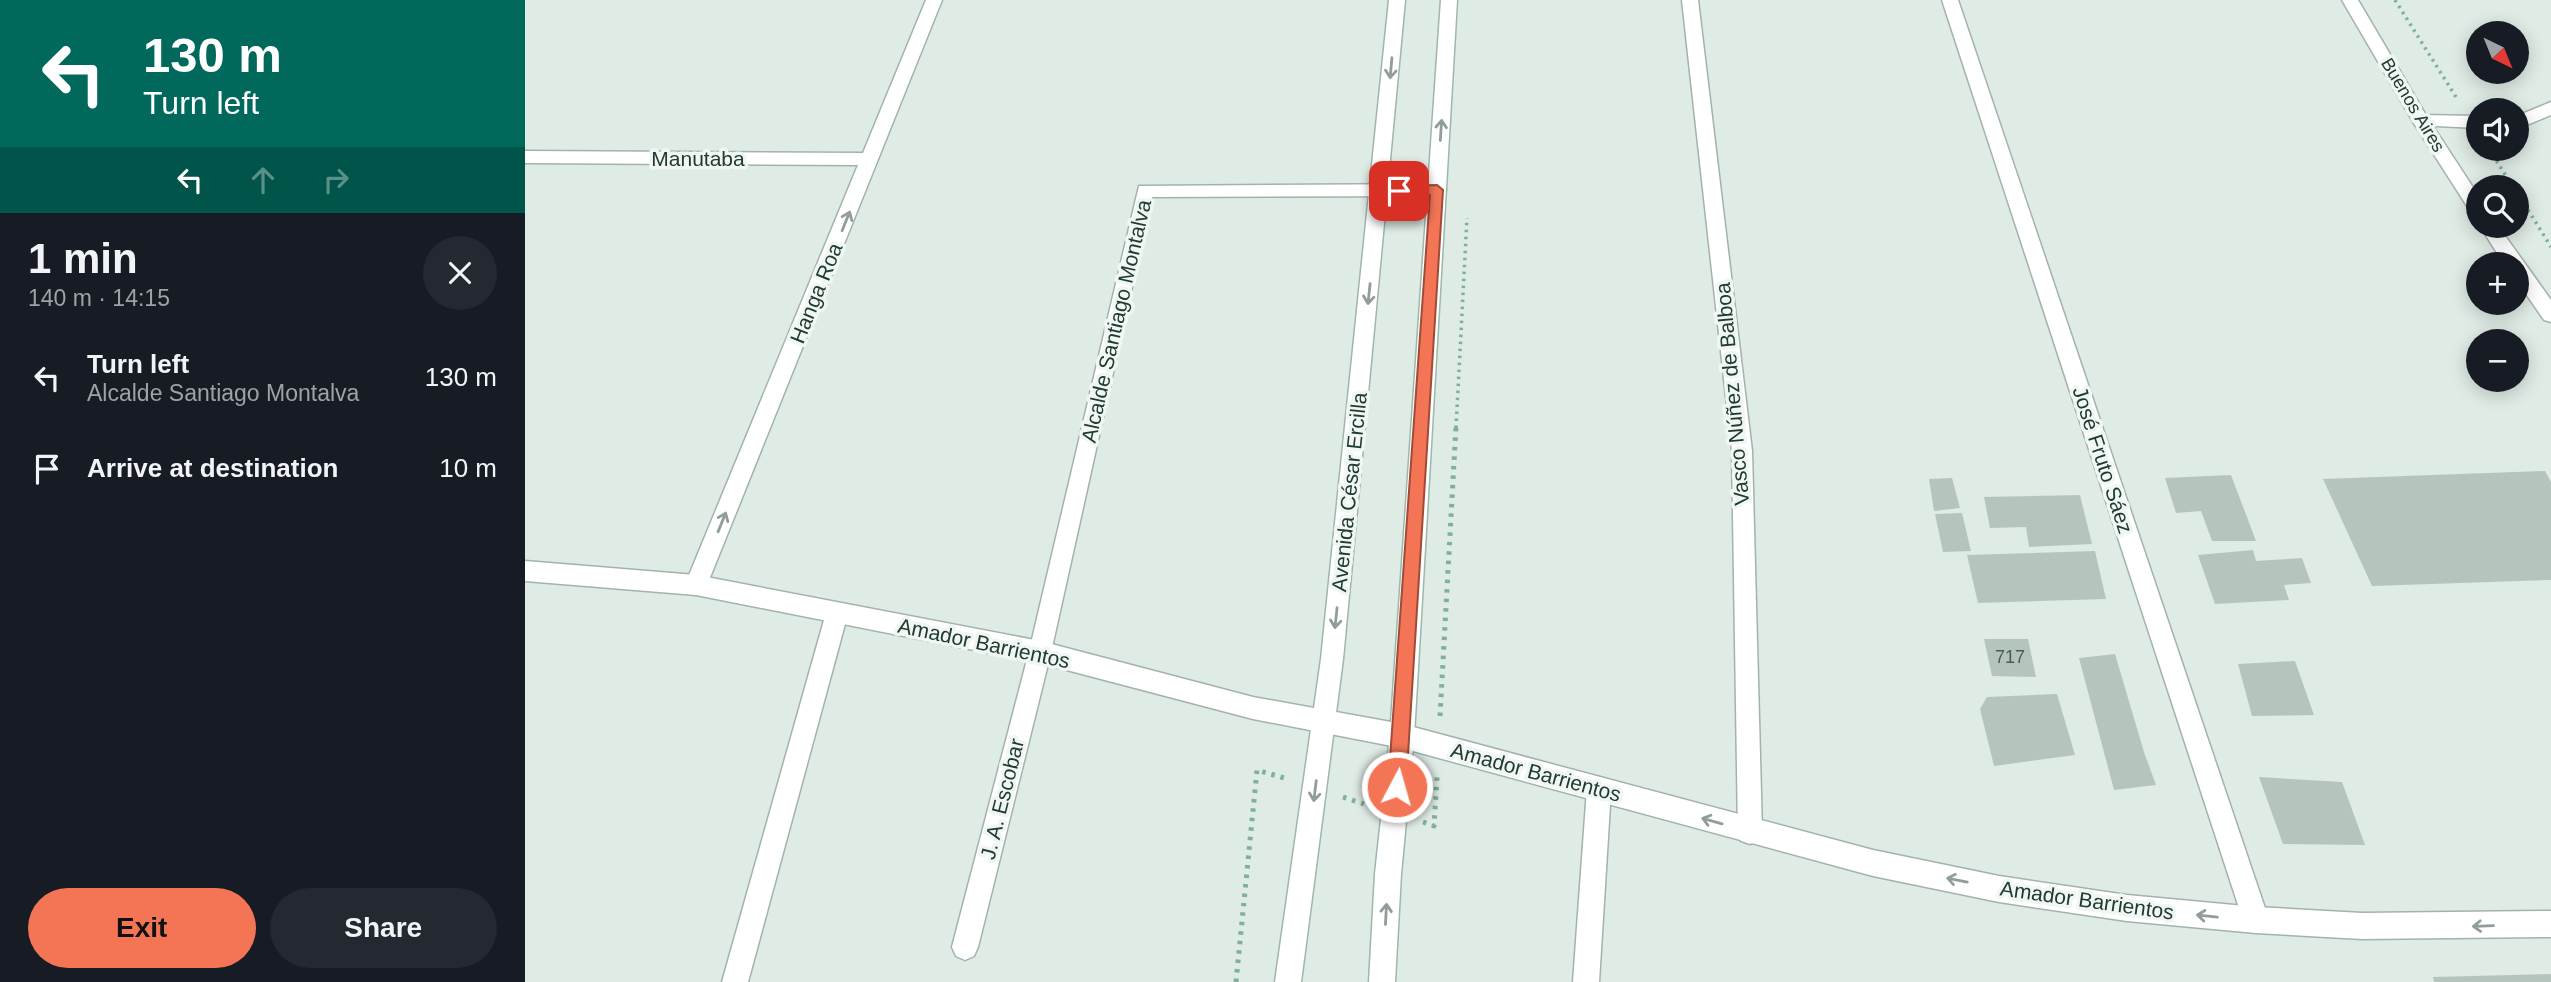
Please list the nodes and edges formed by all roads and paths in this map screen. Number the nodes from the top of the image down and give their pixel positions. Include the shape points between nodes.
1 (934, 0) edge
2 (1397, 0) edge
3 (1449, 0) edge
4 (1690, 0) edge
5 (1950, 0) edge
6 (2350, 0) edge
7 (2395, 0) edge
8 (2466, 108) edge
9 (2551, 108) edge
10 (2529, 118) edge
11 (2421, 121) junction
12 (2466, 122) edge
13 (525, 157) edge
14 (871, 159) junction
15 (1437, 190) junction
16 (2466, 190) edge
17 (1380, 191) junction
18 (2529, 211) edge
19 (2551, 247) edge
20 (2529, 285) edge
21 (2551, 315) edge
22 (525, 571) edge
23 (696, 585) junction
24 (837, 613) junction
25 (1040, 652) junction
26 (1324, 723) junction
27 (1402, 736) junction
28 (1599, 789) junction
29 (1750, 832) junction
30 (2256, 920) junction
31 (2551, 924) edge
32 (965, 947) dead end
33 (734, 982) edge
34 (1288, 982) edge
35 (1382, 982) edge
36 (1586, 982) edge

1 - 14 street, Hanga Roa
2 -> 17 street, Avenida César Ercilla
15 -> 3 street
4 - 29 street, Vasco Núñez de Balboa via 1742,451
5 - 30 street, José Fruto Sáez
6 - 11 street, Buenos Aires
7 - 8 path
9 - 10 street
11 - 12 street
11 - 16 street, Buenos Aires
13 - 14 street, Manutaba
23 -> 14 street, Hanga Roa
15 - 17 street, Alcalde Santiago Montalva
15 - 27 street
17 - 25 street, Alcalde Santiago Montalva via 1145,191
17 -> 26 street, Avenida César Ercilla
18 - 19 path
20 - 21 street
22 - 23 street, Amador Barrientos
23 - 24 street, Amador Barrientos
24 - 25 street, Amador Barrientos
24 - 33 street
25 - 26 street, Amador Barrientos
25 - 32 street, J. A. Escobar
26 - 27 street, Amador Barrientos
26 -> 34 street, Avenida César Ercilla
27 - 28 street, Amador Barrientos
35 -> 27 street
29 -> 28 street, Amador Barrientos
28 - 36 street
30 -> 29 street, Amador Barrientos via 2127,908 1999,888
31 -> 30 street, Amador Barrientos via 2375,926

